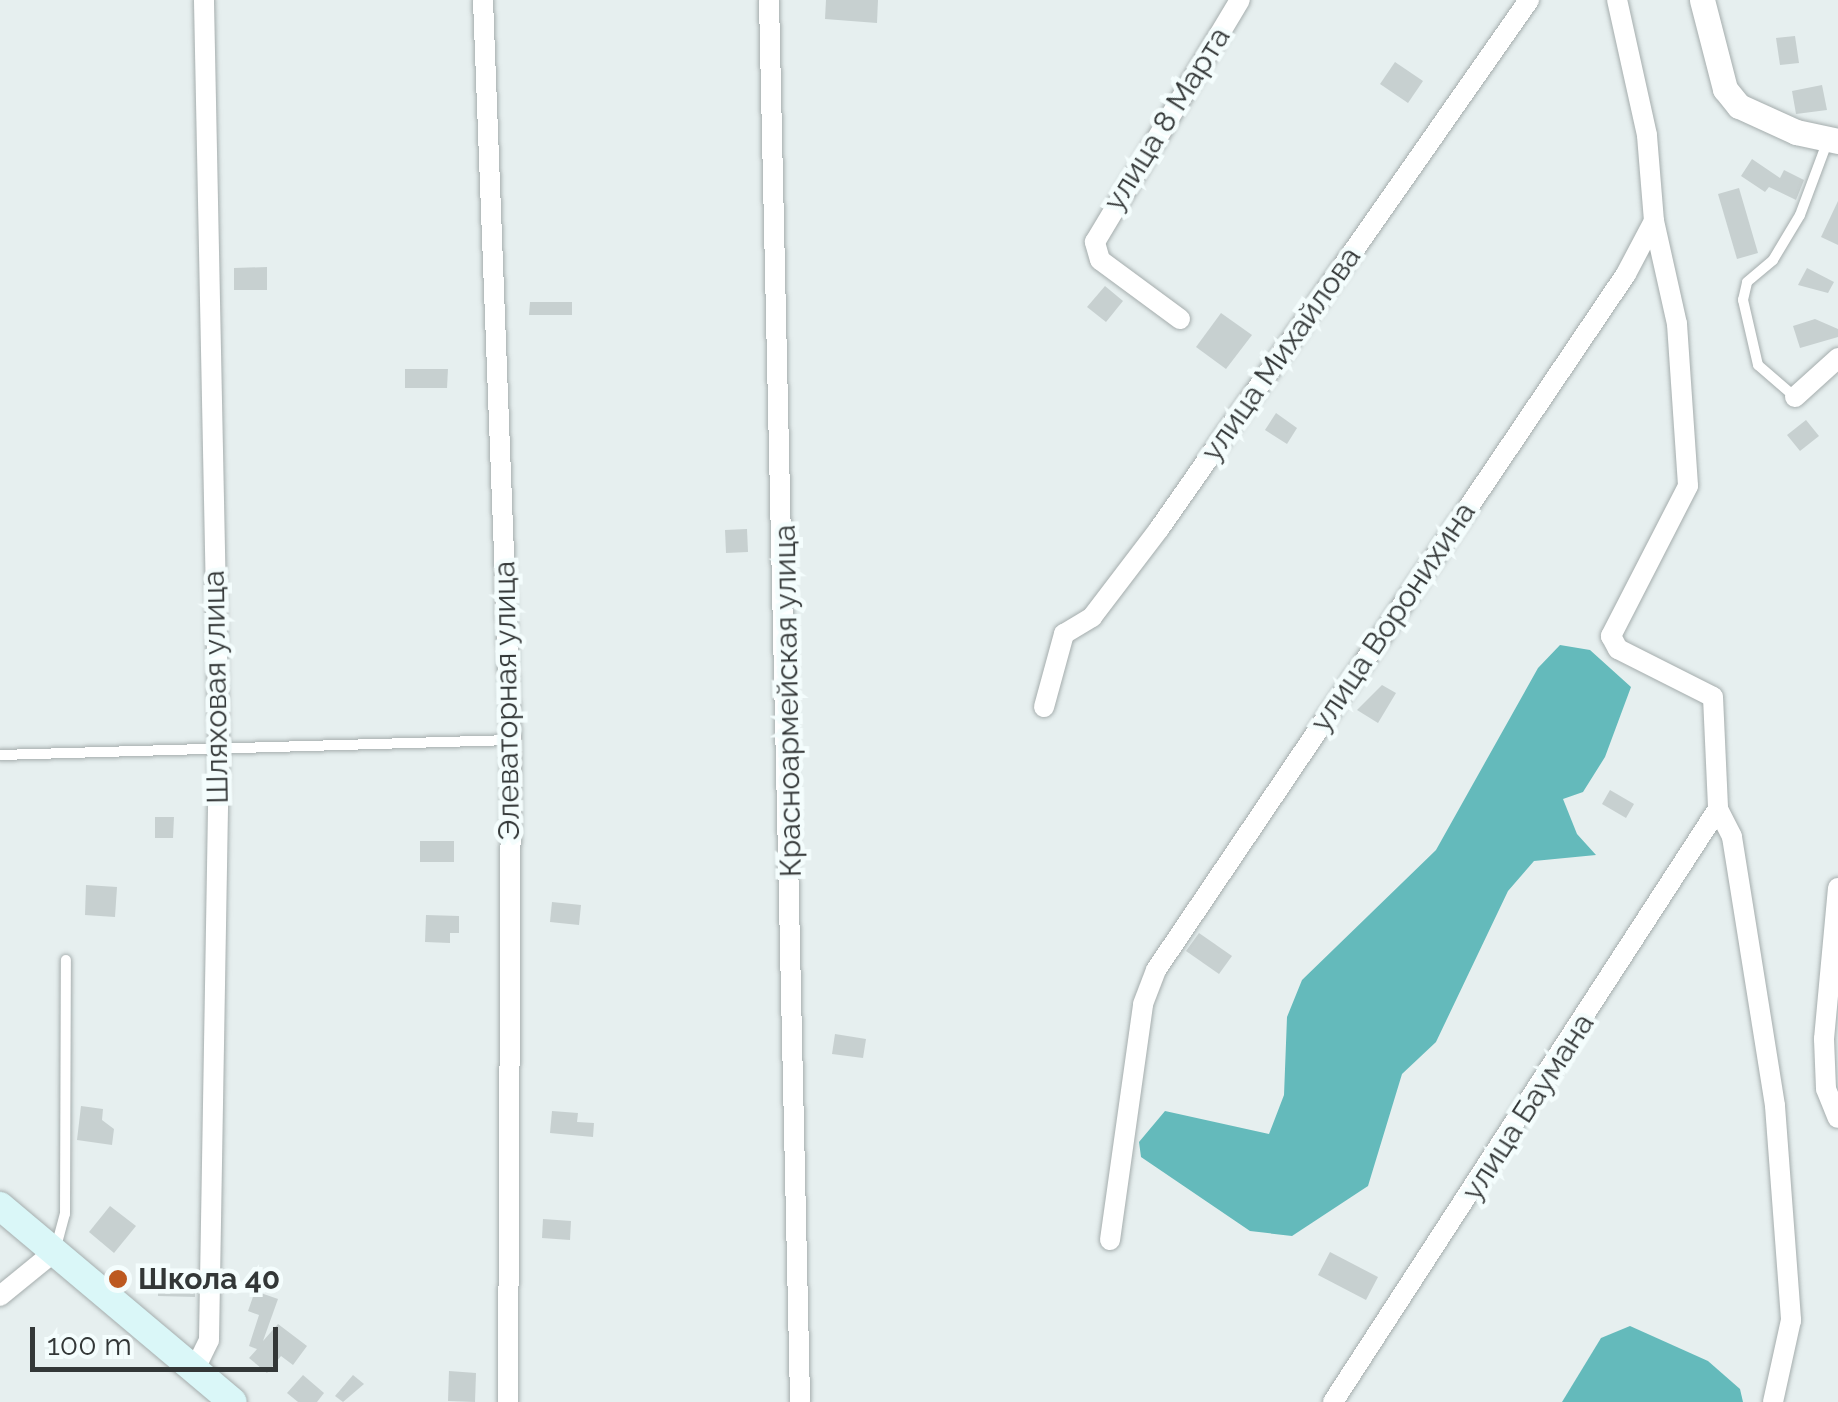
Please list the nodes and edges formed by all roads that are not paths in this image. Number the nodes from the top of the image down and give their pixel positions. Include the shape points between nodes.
1 (204, 0) edge
2 (483, 0) edge
3 (769, 0) edge
4 (1240, 0) edge
5 (1528, 0) edge
6 (1618, 0) edge
7 (1702, 0) edge
8 (1833, 140) edge
9 (1654, 222) junction
10 (1180, 318) dead end
11 (1838, 358) edge
12 (1795, 396) joint
13 (1044, 706) dead end
14 (511, 740) junction
15 (218, 750) junction
16 (0, 755) edge
17 (1718, 809) junction
18 (1838, 888) edge
19 (66, 960) dead end
20 (1838, 1118) edge
21 (0, 1206) edge
22 (1110, 1240) dead end
23 (54, 1252) junction
24 (0, 1296) edge
25 (194, 1371) junction
26 (233, 1402) edge
27 (508, 1402) edge
28 (800, 1402) edge
29 (1332, 1402) edge
30 (1773, 1402) edge

1 - 15 street, Шляховая улица
2 - 14 street, Элеваторная улица
3 - 28 street, Красноармейская улица
4 - 10 street, улица 8 Марта via 1095,242 1100,260
5 - 13 street, улица Михайлова via 1159,529 1092,617 1064,634
6 - 9 street via 1647,135
7 - 8 street via 1725,89 1761,119
8 - 12 lane via 1800,215 1772,260 1748,282 1744,300 1758,366
9 - 17 street via 1677,324 1688,486 1611,636 1618,649 1714,697
9 - 22 street, улица Воронихина via 1626,274 1156,970 1143,1004
11 - 12 street
14 - 15 lane
14 - 27 street, Элеваторная улица
15 - 16 lane
15 - 25 street, Шляховая улица via 210,1340
17 - 29 street, улица Баумана
17 - 30 street via 1732,837 1775,1106 1792,1320
18 - 20 street via 1824,1040 1826,1088
19 - 23 lane via 65,1214
21 - 23 main road
23 - 24 street
23 - 25 main road
25 - 26 main road

